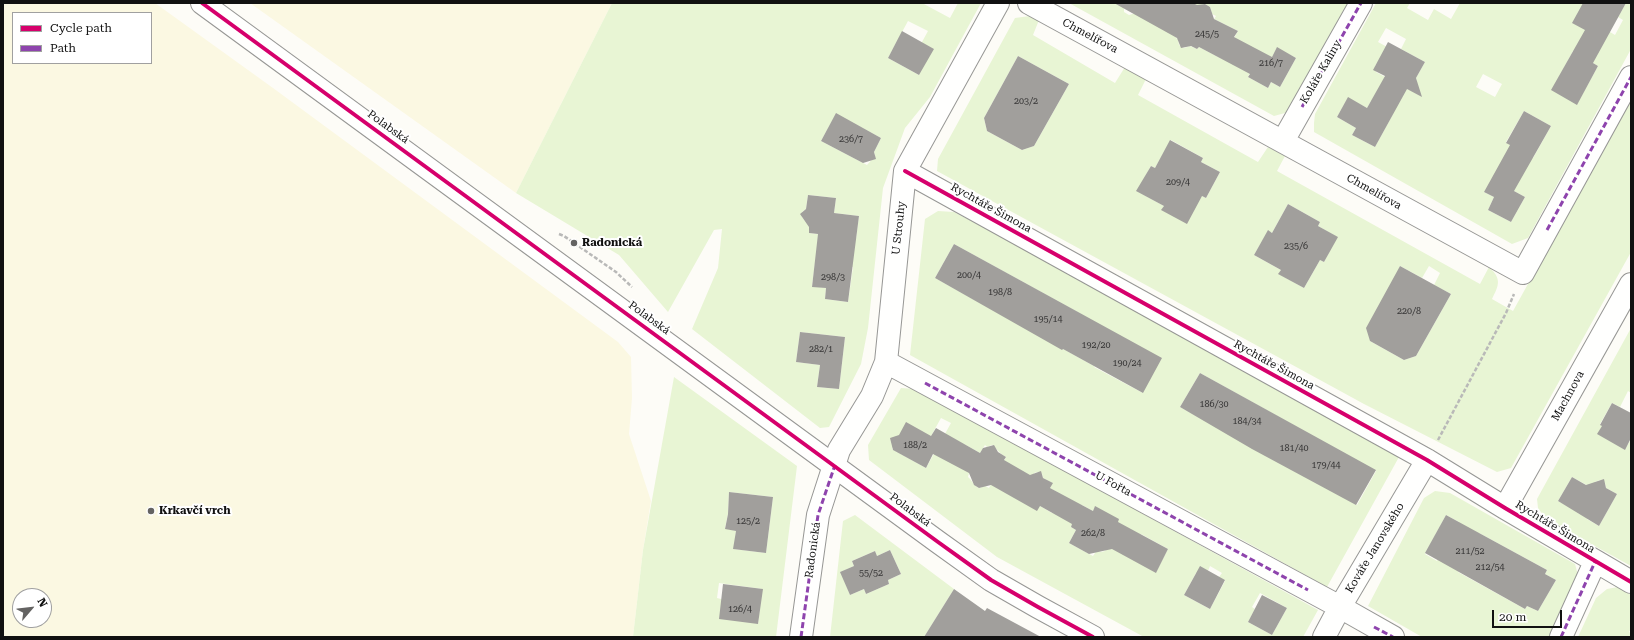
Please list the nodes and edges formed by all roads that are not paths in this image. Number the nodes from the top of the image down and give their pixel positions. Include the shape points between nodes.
1 (202, 3) edge
2 (998, 3) edge
3 (1029, 3) edge
4 (1361, 3) edge
5 (1631, 77) edge
6 (1282, 141) junction
7 (905, 171) junction
8 (1631, 284) edge
9 (886, 362) junction
10 (1432, 452) junction
11 (835, 465) junction
12 (1505, 508) junction
13 (1595, 562) junction
14 (1631, 582) edge
15 (1340, 607) junction
16 (801, 637) edge
17 (1093, 637) edge
18 (1324, 637) edge
19 (1393, 637) edge
20 (1561, 637) edge

1 - 11 street, Polabská
2 - 7 street, U Strouhy
3 - 6 street, Chmelířova
4 - 6 street, Koláře Kaliny
5 - 6 street, Chmelířova via 1523,273
7 - 9 street, U Strouhy
7 - 10 street, Rychtáře Šimona
8 - 12 street, Machnova
9 - 11 street, U Strouhy via 872,396 839,450
9 - 15 street, U Fořta
10 - 12 street, Rychtáře Šimona
10 - 15 street, Kováře Janovského
11 - 16 street, Radonická via 818,515
11 - 17 street, Polabská via 991,580
12 - 13 street, Rychtáře Šimona
13 - 14 street, Rychtáře Šimona
13 - 20 street
15 - 18 street, Kováře Janovského
15 - 19 street

